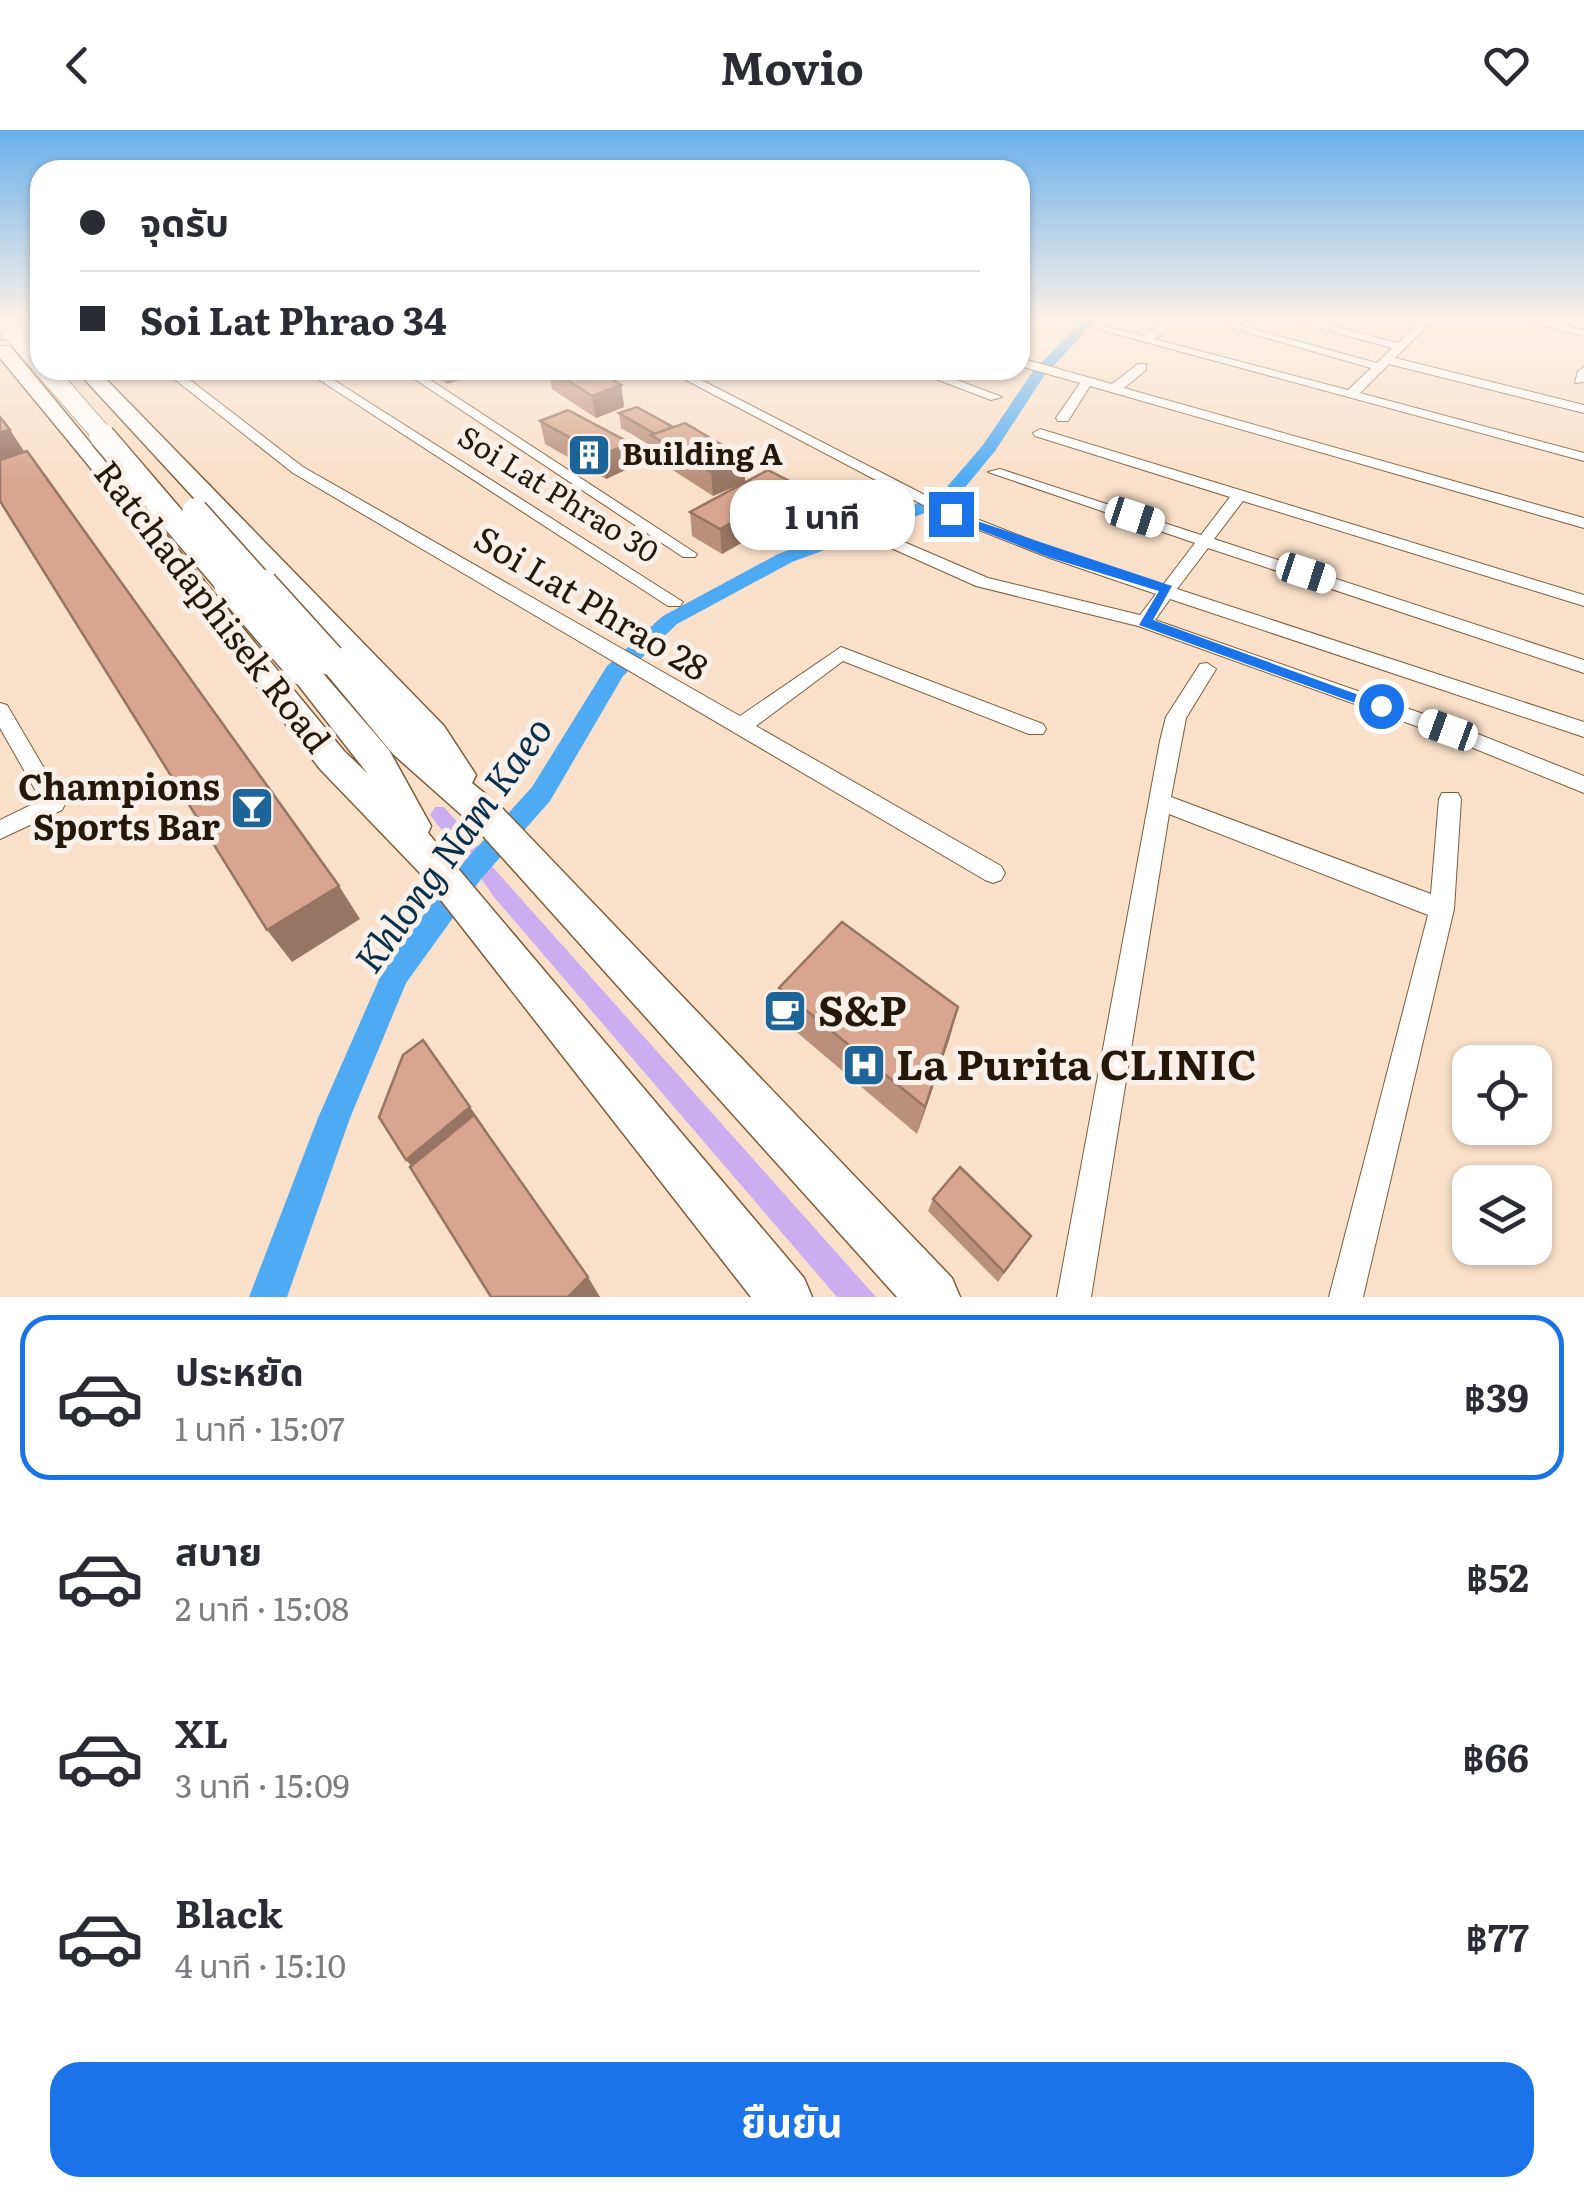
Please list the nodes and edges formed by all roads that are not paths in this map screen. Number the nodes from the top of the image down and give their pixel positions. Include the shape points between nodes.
1 (21, 372) edge
2 (1055, 372) edge
3 (1135, 372) edge
4 (1269, 372) edge
5 (1375, 372) edge
6 (1422, 372) edge
7 (55, 380) edge
8 (76, 380) edge
9 (96, 380) edge
10 (182, 380) edge
11 (326, 380) edge
12 (422, 380) edge
13 (692, 380) edge
14 (947, 380) edge
15 (1087, 381) junction
16 (1114, 388) junction
17 (1352, 394) junction
18 (996, 397) dead end
19 (1584, 408) edge
20 (1063, 418) dead end
21 (138, 424) junction
22 (1040, 433) dead end
23 (81, 442) junction
24 (1584, 457) edge
25 (996, 472) dead end
26 (187, 478) junction
27 (1240, 494) junction
28 (126, 498) junction
29 (1584, 523) edge
30 (877, 536) dead end
31 (1204, 540) junction
32 (689, 554) dead end
33 (1167, 589) junction
34 (1584, 601) edge
35 (674, 602) dead end
36 (1144, 622) junction
37 (316, 665) junction
38 (1584, 666) edge
39 (1206, 669) dead end
40 (0, 710) edge
41 (738, 728) junction
42 (1036, 729) dead end
43 (1584, 730) edge
44 (1584, 784) edge
45 (1450, 799) dead end
46 (1159, 801) junction
47 (0, 830) edge
48 (501, 831) junction
49 (432, 861) junction
50 (994, 872) dead end
51 (1442, 908) junction
52 (785, 1297) edge
53 (933, 1297) edge
54 (1074, 1297) edge
55 (1346, 1297) edge

1 - 23 main road, Ratchadaphisek Road
2 - 15 street
3 - 16 street
4 - 17 street
5 - 17 street
6 - 19 street
7 - 37 main road, Ratchadaphisek Road, bridge
8 - 37 main road, Ratchadaphisek Road, bridge
9 - 21 main road, Ratchadaphisek Road
10 - 41 street, Soi Lat Phrao 28 via 298,470
11 - 35 street, Soi Lat Phrao 30
12 - 32 street
13 - 33 street via 951,514
14 - 18 street
15 - 16 street
15 - 20 street
16 - 29 street
17 - 24 street
21 - 23 main road via 112,425
21 - 26 main road, Ratchadaphisek Road
22 - 27 street
23 - 28 main road, Ratchadaphisek Road
25 - 31 street
26 - 28 main road via 158,477
26 - 48 main road, Ratchadaphisek Road via 432,735
27 - 31 street
27 - 34 street
28 - 49 main road, Ratchadaphisek Road via 332,760
30 - 36 street via 982,582
31 - 33 street
31 - 38 street
33 - 36 street
33 - 43 street
36 - 44 street
37 - 48 main road, Ratchadaphisek Road
37 - 49 main road, Ratchadaphisek Road
39 - 46 street via 1176,717
40 - 47 street via 54,804
41 - 42 street via 840,653
41 - 50 street, Soi Lat Phrao 28
45 - 51 street
46 - 51 street
46 - 54 street
48 - 53 main road, Ratchadaphisek Road
49 - 52 main road, Ratchadaphisek Road
51 - 55 street

